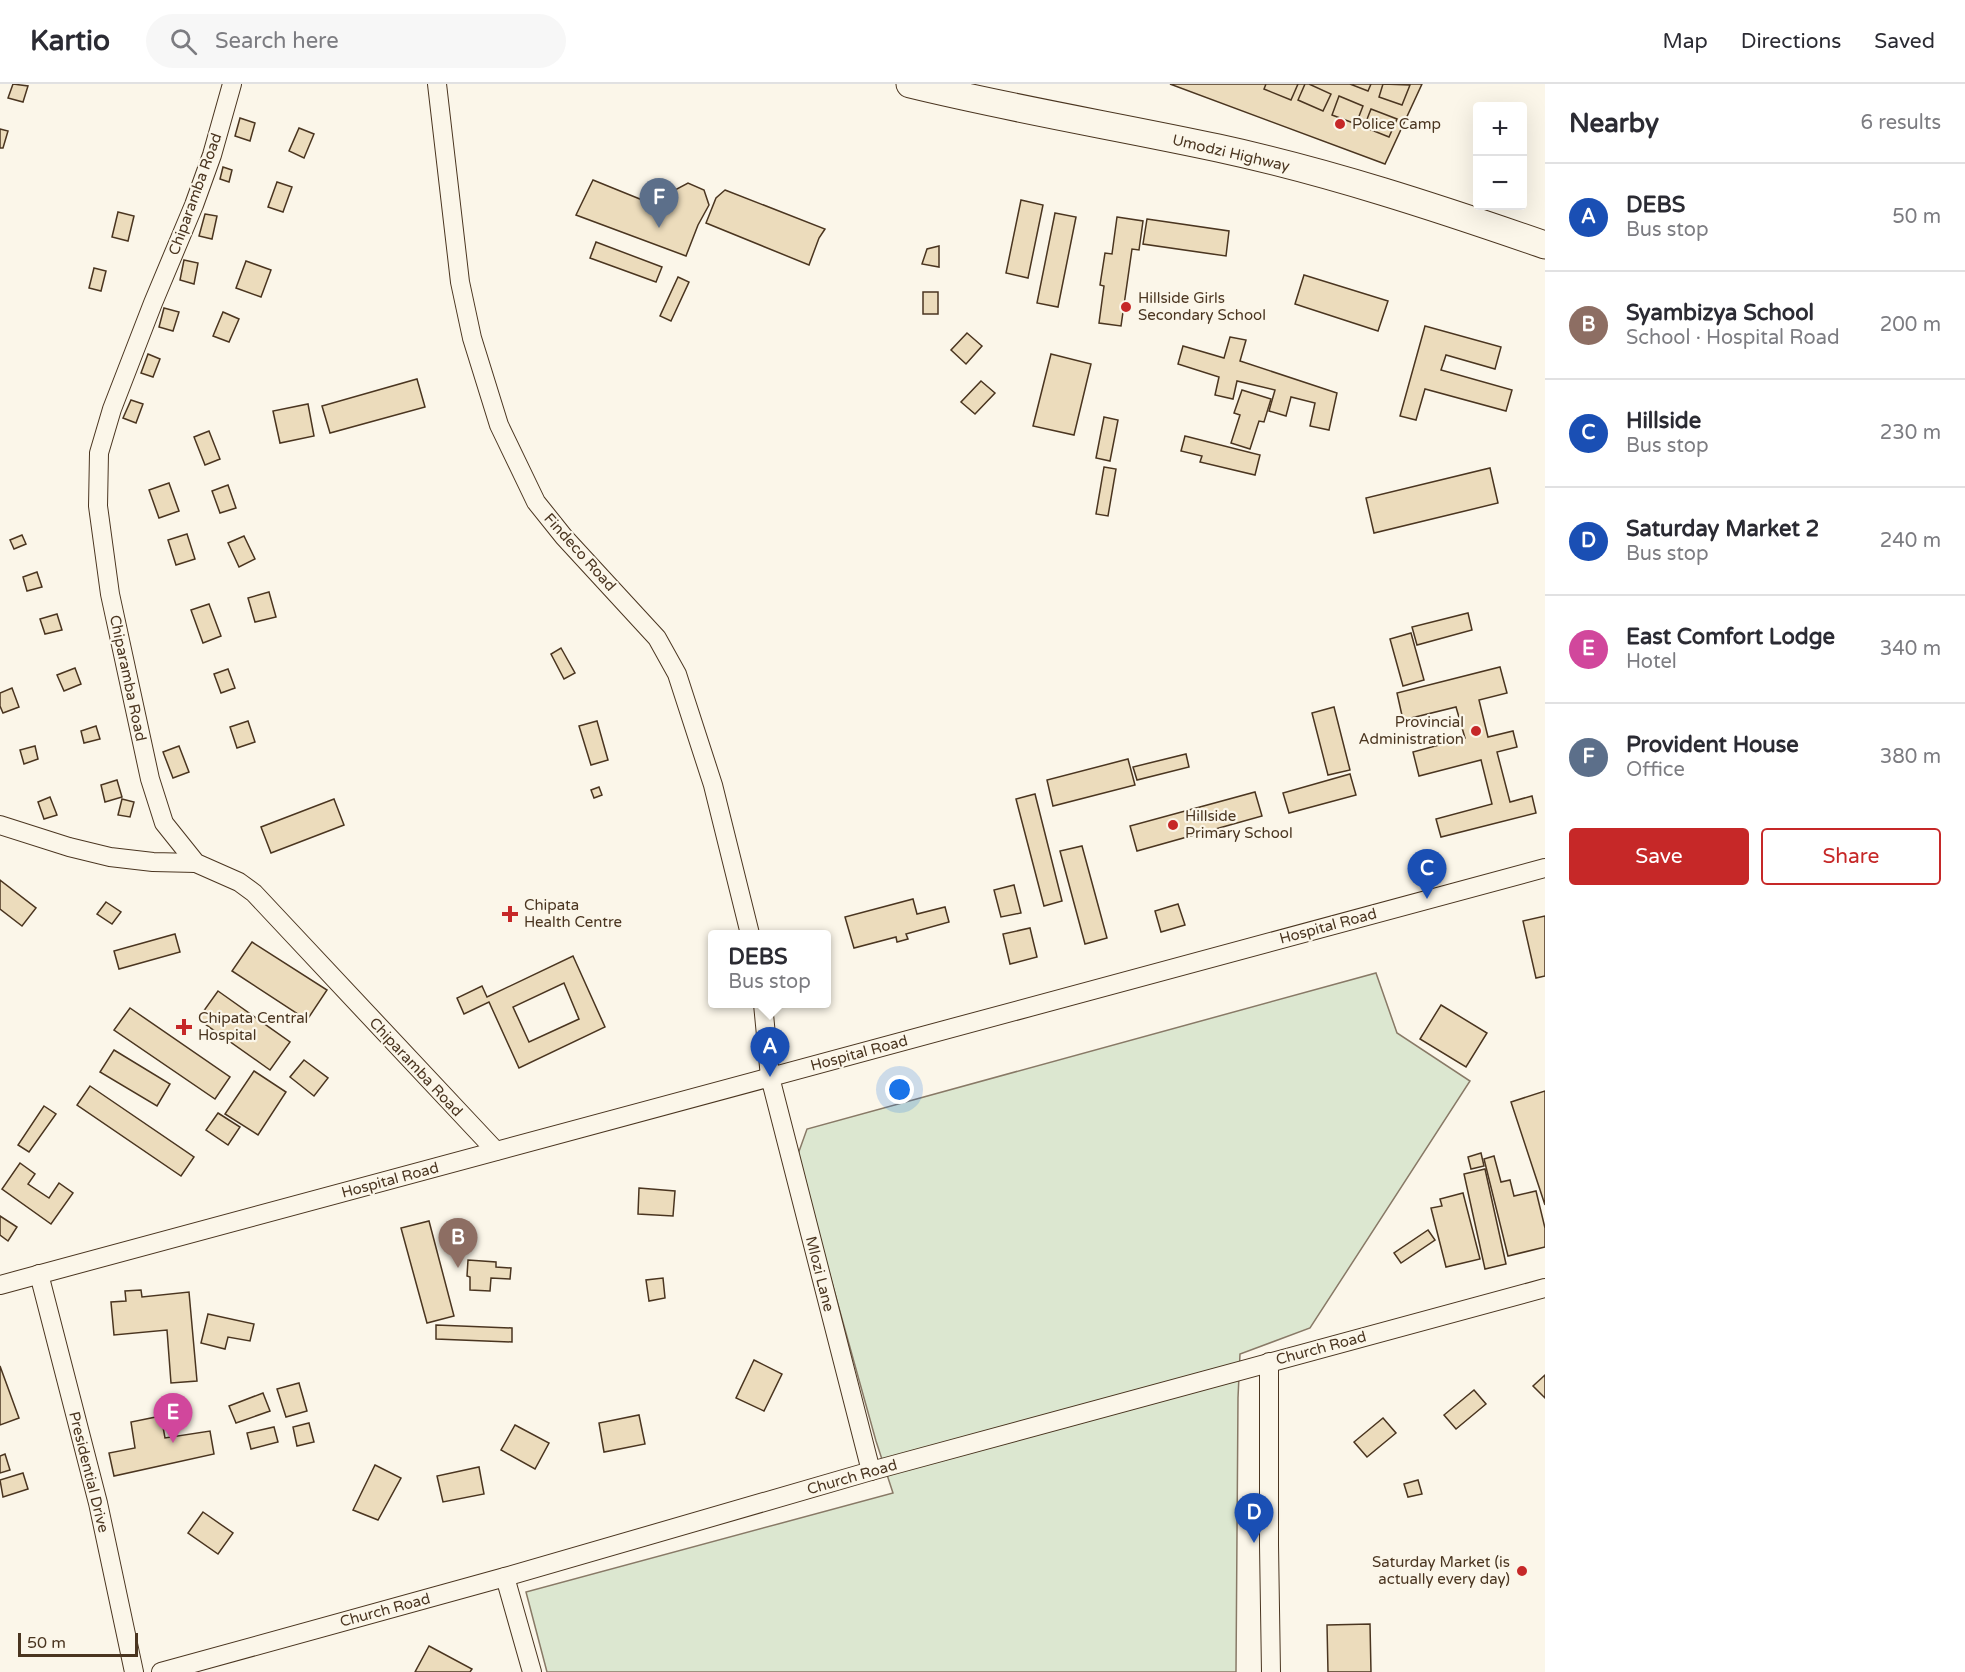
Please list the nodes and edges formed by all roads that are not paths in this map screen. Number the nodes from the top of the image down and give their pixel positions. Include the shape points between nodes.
1 (232, 84) edge
2 (436, 84) edge
3 (910, 84) edge
4 (1545, 245) edge
5 (0, 825) edge
6 (196, 863) junction
7 (1545, 868) edge
8 (749, 930) edge
9 (763, 1008) edge
10 (770, 1077) junction
11 (496, 1151) junction
12 (39, 1274) junction
13 (0, 1285) edge
14 (1545, 1288) edge
15 (1269, 1362) junction
16 (871, 1471) junction
17 (505, 1576) junction
18 (134, 1672) edge
19 (161, 1672) edge
20 (532, 1672) edge
21 (1271, 1672) edge

1 - 6 street, Chiparamba Road via 194,205 124,377 99,453 98,506 110,594 150,779 164,824
2 - 8 street, Findeco Road via 460,282 472,338 499,424 536,502 657,638 677,674 713,785
3 - 4 highway, Umodzi Highway via 1219,148 1327,175
5 - 6 street via 110,857
6 - 11 street, Chiparamba Road via 254,893
7 - 10 street, Hospital Road
9 - 10 street
10 - 11 street, Hospital Road
10 - 16 street, Mlozi Lane
11 - 12 street, Hospital Road
12 - 13 street, Hospital Road
12 - 18 street, Presidential Drive via 98,1503
14 - 15 street, Church Road
15 - 16 street, Church Road
15 - 21 street
16 - 17 street, Church Road
17 - 19 street, Church Road
17 - 20 street

